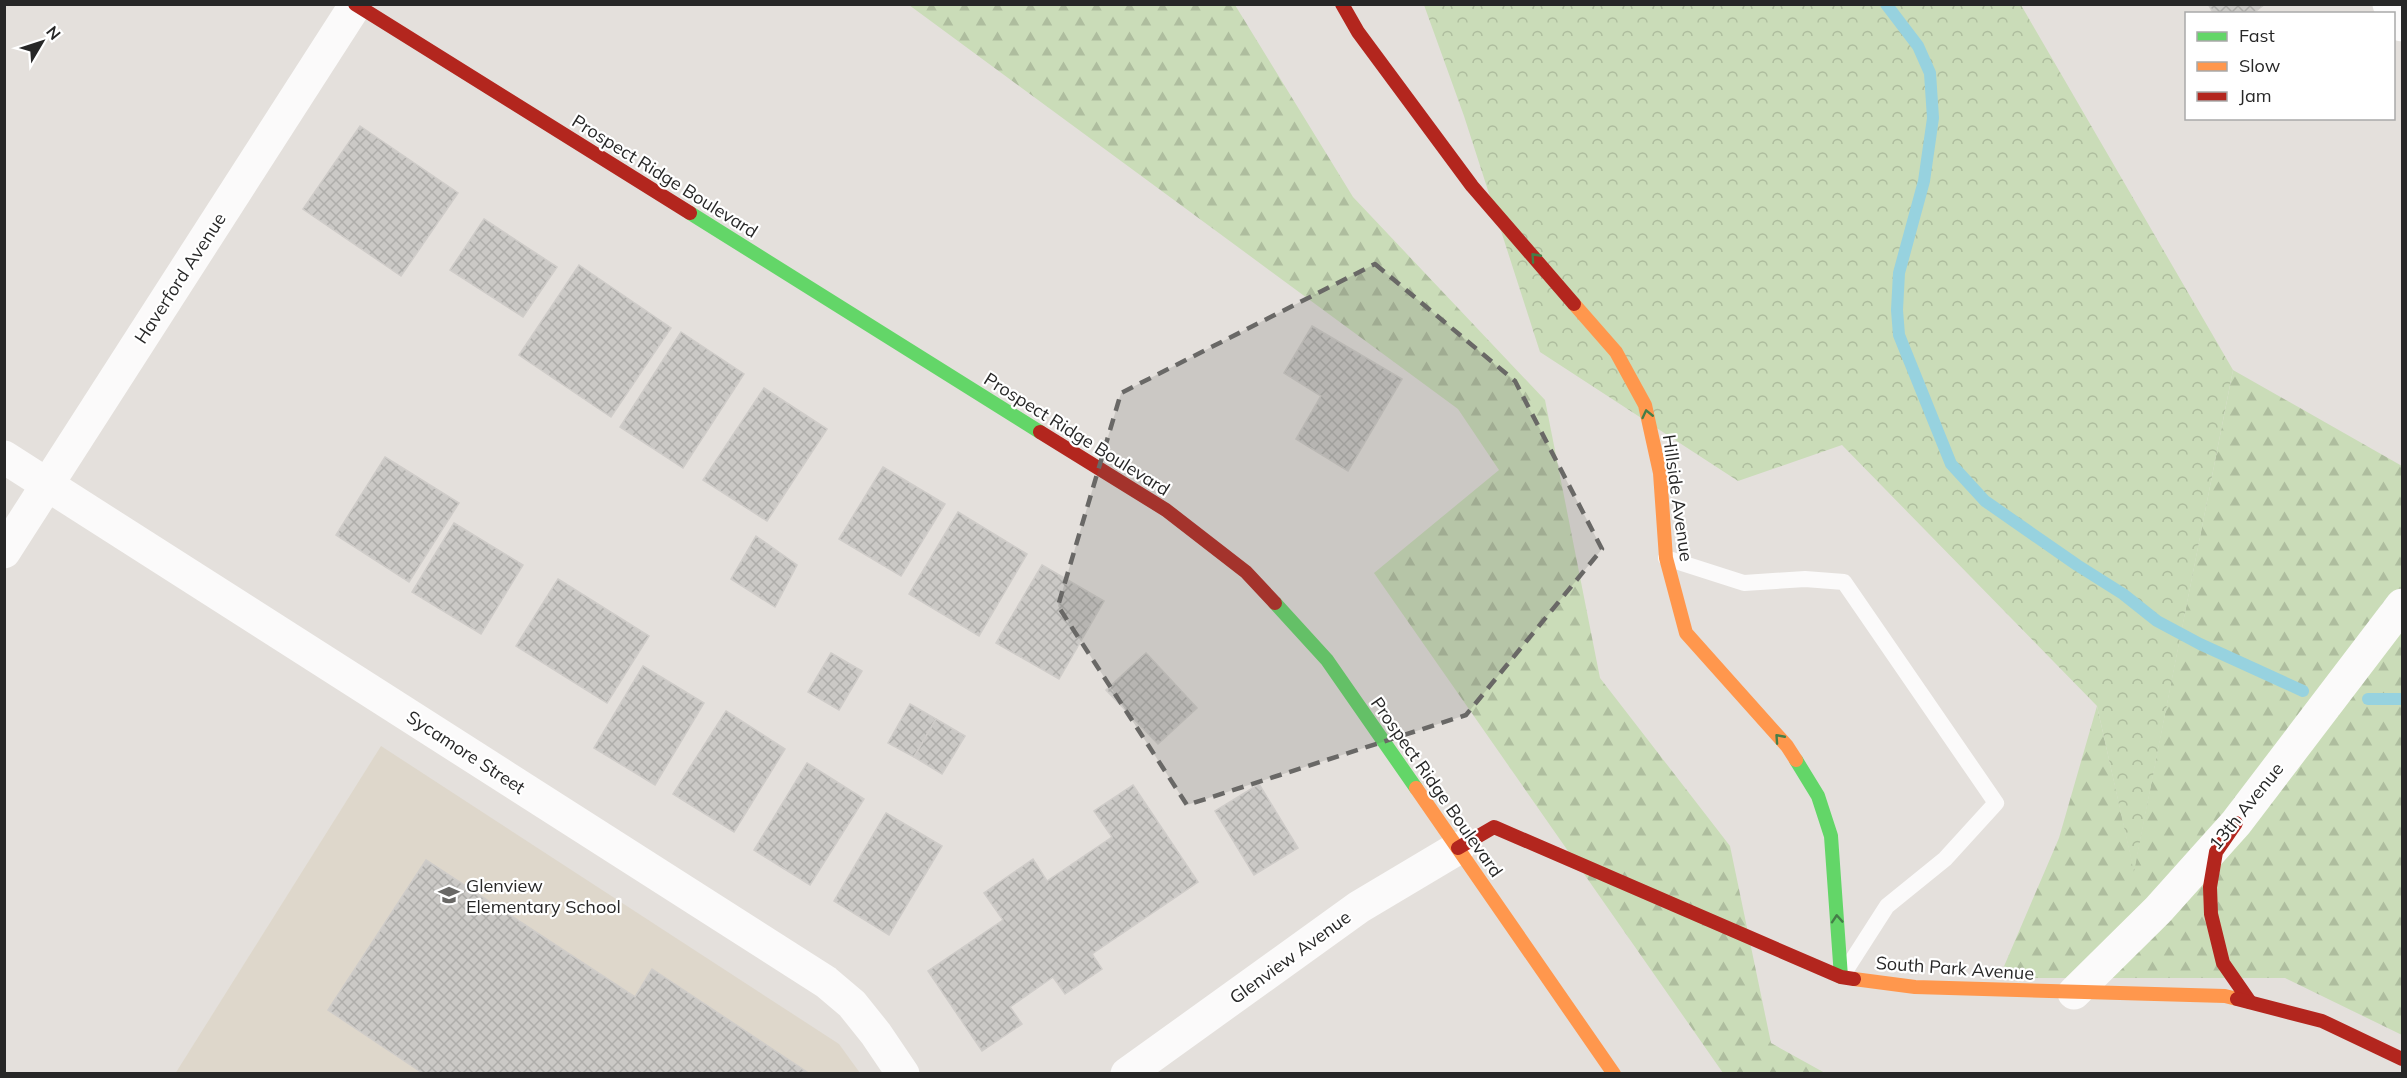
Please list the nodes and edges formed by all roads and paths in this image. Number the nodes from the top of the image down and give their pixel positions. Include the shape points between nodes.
1 (1342, 4) edge
2 (355, 5) edge
3 (4, 457) edge
4 (48, 485) junction
5 (4, 552) edge
6 (1666, 558) junction
7 (2403, 605) edge
8 (2236, 823) junction
9 (1458, 848) junction
10 (1841, 977) junction
11 (2074, 993) junction
12 (2250, 1002) junction
13 (2403, 1059) edge
14 (903, 1074) edge
15 (1127, 1074) edge
16 (1614, 1074) edge

6 -> 1 street, Hillside Avenue via 1660,473 1645,405 1616,352 1472,186 1358,32
2 - 4 street, Haverford Avenue
2 - 9 street, Prospect Ridge Boulevard via 1166,510 1246,572 1327,660
3 - 4 street, Sycamore Street
4 - 5 street, Haverford Avenue
4 - 14 street, Sycamore Street via 826,982 852,1004
10 -> 6 street, Hillside Avenue via 1831,836 1818,796 1787,746 1686,633
6 - 10 lane via 1744,583 1805,579 1844,582 1996,803 1945,859 1887,906
7 - 8 street, 13th Avenue
8 - 11 street, 13th Avenue
8 - 12 street via 2216,852 2210,887 2211,914 2223,963
9 - 10 street, South Park Avenue via 1494,827
9 - 15 street, Glenview Avenue via 1359,907
9 - 16 street, Prospect Ridge Boulevard
10 - 11 street, South Park Avenue via 1915,987
11 - 12 street, South Park Avenue via 2225,996
12 - 13 street, South Park Avenue via 2322,1021

